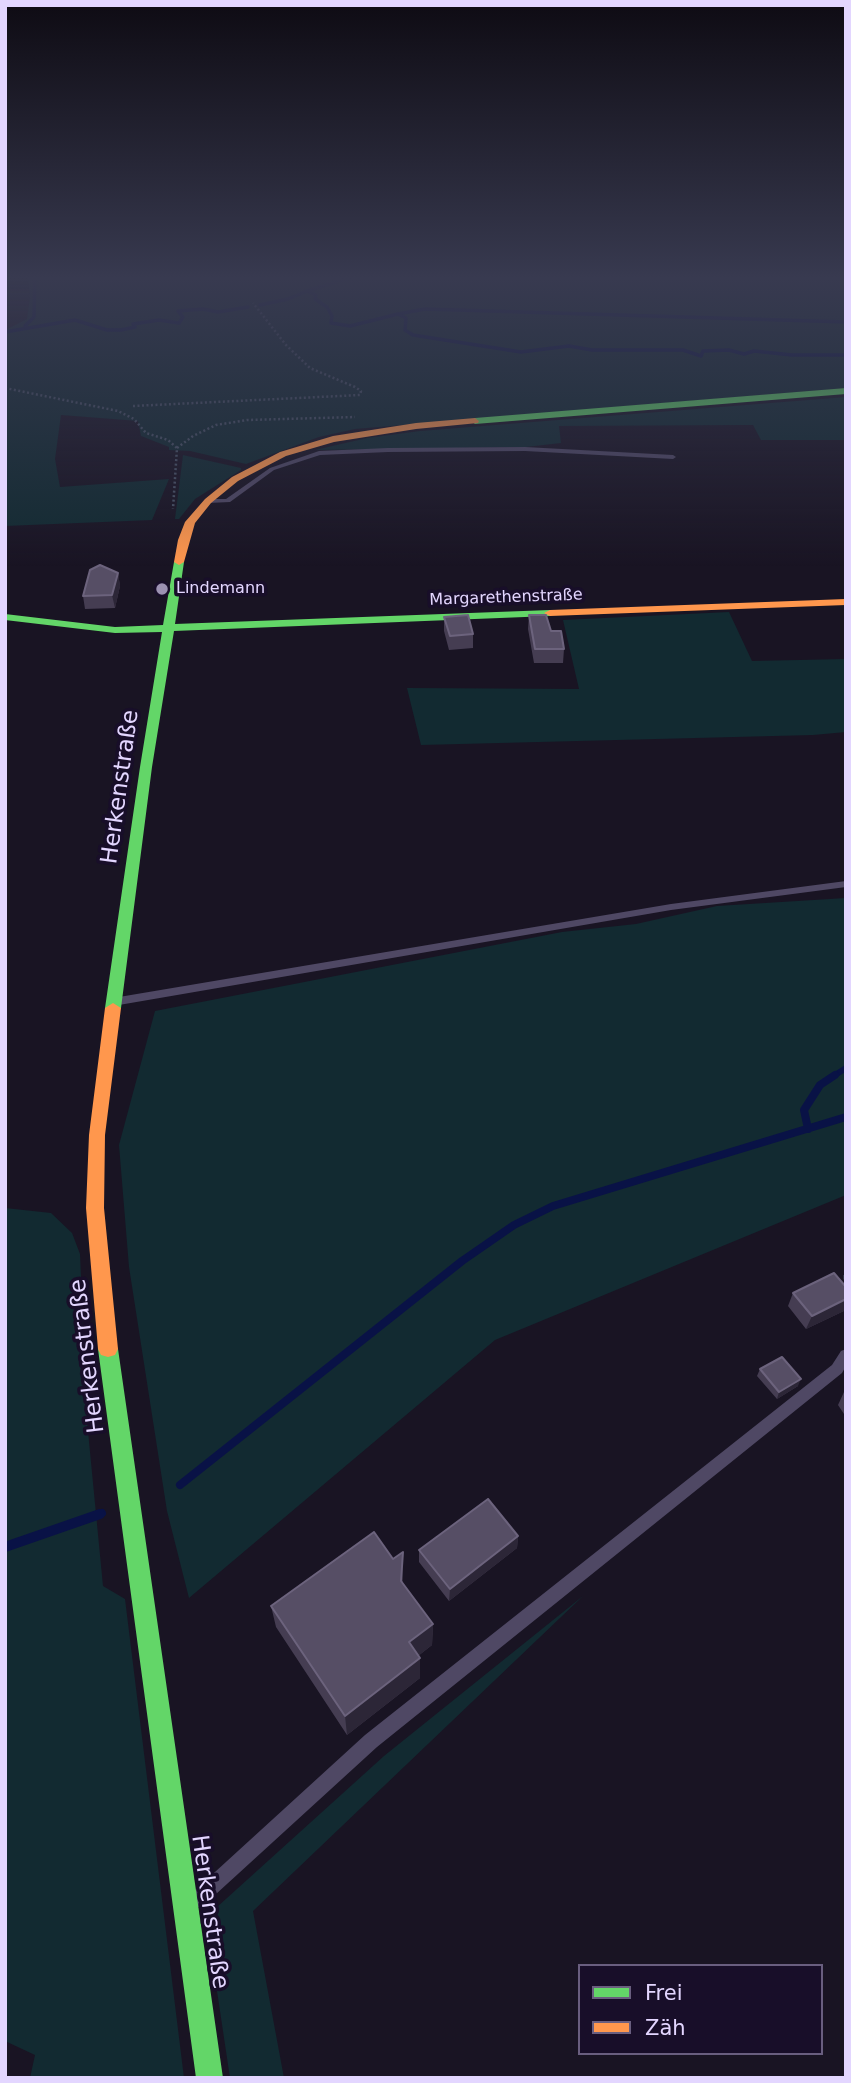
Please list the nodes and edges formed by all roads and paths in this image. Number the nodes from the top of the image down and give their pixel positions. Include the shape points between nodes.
1 (320, 372) edge
2 (5, 388) edge
3 (846, 391) edge
4 (133, 406) dead end
5 (355, 417) dead end
6 (177, 448) junction
7 (673, 457) dead end
8 (208, 501) junction
9 (173, 509) dead end
10 (846, 602) edge
11 (5, 617) edge
12 (169, 628) junction
13 (846, 884) edge
14 (114, 1002) junction
15 (846, 1275) edge
16 (846, 1294) edge
17 (846, 1354) edge
18 (186, 1910) junction
19 (210, 2078) edge

1 - 4 path via 355,387 361,391 359,395
2 - 6 path via 117,411 134,419 146,433
3 - 8 main road, Herkenstraße via 362,433 284,454 235,479
5 - 6 path via 216,425
6 - 9 path
7 - 8 lane via 524,449 319,453 272,470 228,501
8 - 12 main road, Herkenstraße via 190,522 183,540
10 - 12 main road, Margarethenstraße
11 - 12 main road via 115,629
12 - 14 main road, Herkenstraße
13 - 14 lane via 671,907
14 - 18 main road, Herkenstraße via 97,1135 95,1208 107,1339
15 - 16 path
17 - 18 lane via 837,1369 371,1741
18 - 19 main road, Herkenstraße

